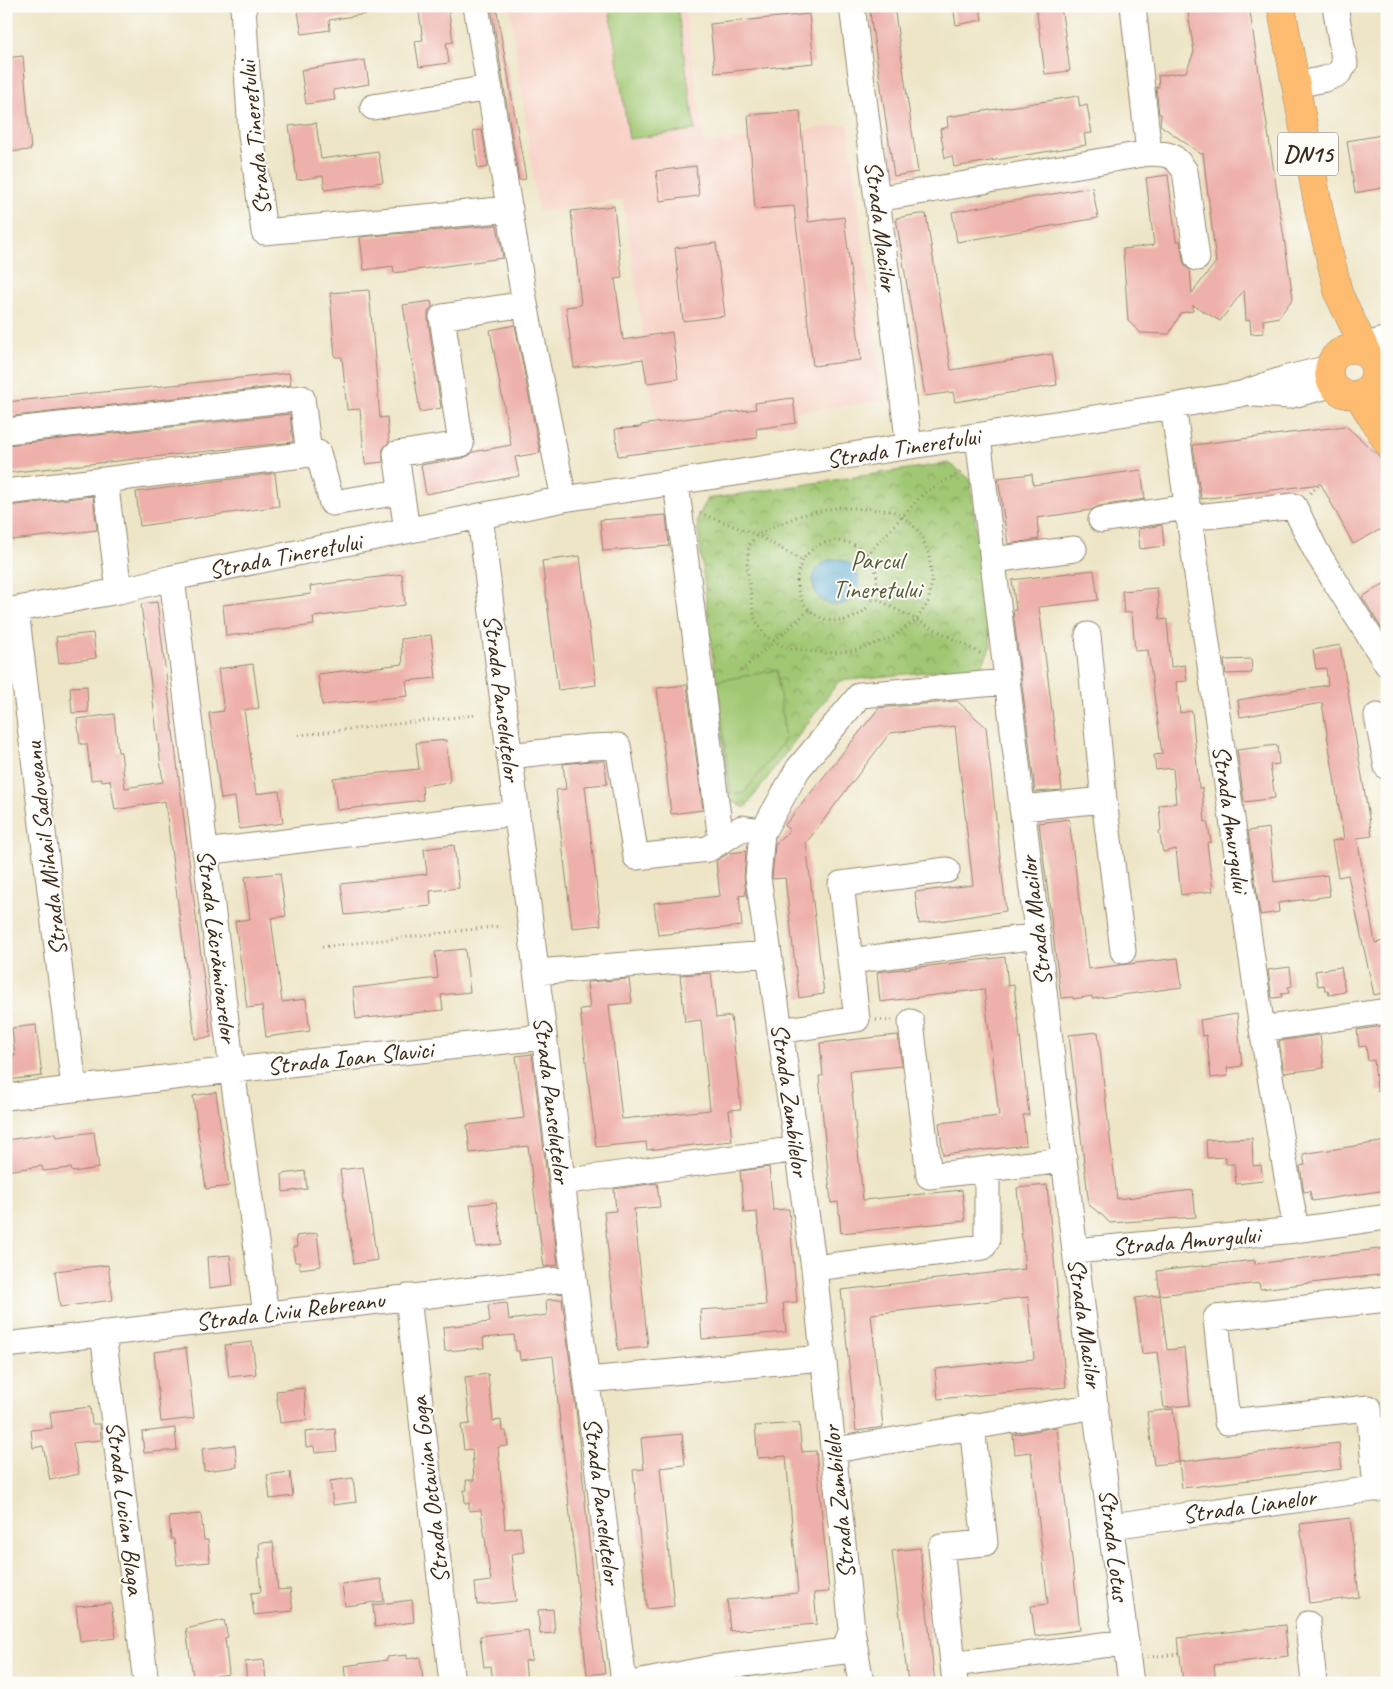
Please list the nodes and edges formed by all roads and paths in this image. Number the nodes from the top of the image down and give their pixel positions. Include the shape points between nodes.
1 (243, 6) edge
2 (476, 6) edge
3 (852, 6) edge
4 (1133, 6) edge
5 (1281, 6) edge
6 (1335, 6) edge
7 (1296, 85) junction
8 (490, 88) junction
9 (373, 108) dead end
10 (1149, 153) junction
11 (877, 199) junction
12 (510, 208) junction
13 (1197, 258) dead end
14 (526, 304) junction
15 (1356, 364) edge
16 (1173, 406) junction
17 (1387, 406) edge
18 (6, 431) edge
19 (978, 436) junction
20 (1387, 442) edge
21 (910, 446) junction
22 (309, 454) junction
23 (981, 467) junction
24 (105, 480) junction
25 (6, 492) edge
26 (401, 492) junction
27 (677, 494) junction
28 (564, 499) junction
29 (1188, 513) junction
30 (480, 516) junction
31 (902, 516) junction
32 (1101, 520) dead end
33 (407, 531) junction
34 (757, 536) junction
35 (1074, 549) dead end
36 (867, 555) junction
37 (803, 560) junction
38 (993, 560) junction
39 (172, 578) junction
40 (119, 591) junction
41 (873, 597) junction
42 (809, 610) junction
43 (11, 611) edge
44 (916, 620) junction
45 (1088, 635) dead end
46 (775, 642) junction
47 (1387, 664) edge
48 (741, 671) dead end
49 (996, 683) junction
50 (475, 715) dead end
51 (1376, 716) dead end
52 (299, 736) dead end
53 (1384, 740) edge
54 (509, 756) junction
55 (1387, 767) edge
56 (1104, 800) junction
57 (1022, 808) junction
58 (516, 814) junction
59 (762, 833) junction
60 (721, 841) junction
61 (206, 852) junction
62 (947, 870) dead end
63 (501, 926) dead end
64 (1037, 936) junction
65 (322, 947) dead end
66 (1123, 951) dead end
67 (768, 954) junction
68 (850, 961) junction
69 (536, 972) junction
70 (1387, 1011) edge
71 (857, 1019) junction
72 (911, 1022) joint
73 (1262, 1029) junction
74 (780, 1030) junction
75 (544, 1037) junction
76 (232, 1070) junction
77 (74, 1088) junction
78 (6, 1097) edge
79 (797, 1149) junction
80 (1064, 1160) junction
81 (987, 1169) junction
82 (562, 1182) junction
83 (1387, 1218) edge
84 (1296, 1230) junction
85 (1075, 1251) junction
86 (814, 1268) junction
87 (574, 1278) junction
88 (408, 1296) junction
89 (1387, 1299) edge
90 (266, 1314) junction
91 (103, 1333) junction
92 (6, 1345) edge
93 (822, 1358) junction
94 (586, 1380) junction
95 (1096, 1406) junction
96 (972, 1426) junction
97 (834, 1450) junction
98 (1382, 1488) edge
99 (1112, 1526) junction
100 (1308, 1624) dead end
101 (852, 1629) junction
102 (1126, 1642) junction
103 (1179, 1654) dead end
104 (1171, 1655) dead end
105 (954, 1673) edge
106 (714, 1675) edge
107 (146, 1683) edge
108 (452, 1683) edge
109 (624, 1683) edge
110 (637, 1683) edge
111 (861, 1683) edge
112 (1131, 1683) edge
113 (1314, 1683) edge

1 - 12 street, Strada Tineretului via 252,134 264,232
2 - 8 street
3 - 11 street, Strada Macilor
4 - 10 street
5 - 7 main road, DN15
6 - 7 street via 1345,64 1338,74
7 - 15 main road, DN15 via 1320,215
8 - 9 street
8 - 12 street
10 - 11 street
10 - 13 street via 1167,154 1177,159 1185,171
11 - 21 street, Strada Macilor
12 - 14 street
14 - 26 street via 442,316 461,444 396,454
14 - 28 street
15 - 16 street, Strada Tineretului via 1284,379 1242,394
15 - 17 main road, DN15
15 - 20 main road
16 - 19 street, Strada Tineretului
16 - 29 street, Strada Amurgului
18 - 22 street via 302,398
19 - 21 street, Strada Tineretului
19 - 23 street, Strada Macilor
21 - 27 street, Strada Tineretului
22 - 24 street
22 - 26 street via 318,453 332,503
23 - 31 path via 966,469 924,493
23 - 38 street, Strada Macilor
24 - 25 street
24 - 40 street
26 - 33 street
27 - 28 street, Strada Tineretului
27 - 34 path
27 - 60 street
28 - 30 street, Strada Tineretului
29 - 32 street
29 - 47 street via 1294,506 1316,551
29 - 73 street, Strada Amurgului
30 - 33 street, Strada Tineretului
30 - 54 street, Strada Panseluțelor
31 - 34 path via 892,511 839,507 798,516
31 - 36 path
31 - 44 path via 920,532 929,554 932,581 928,603
33 - 39 street, Strada Tineretului
34 - 37 path
34 - 46 path via 749,545 747,567 754,617 764,635
35 - 38 street
36 - 37 path via 856,546 833,542 821,544
36 - 41 path via 876,574
37 - 42 path via 797,582 799,594
38 - 49 street, Strada Macilor
39 - 40 street, Strada Tineretului
39 - 61 street, Strada Lăcrămioarelor
40 - 43 street, Strada Tineretului
41 - 42 path via 862,612 847,620 823,619
41 - 44 path
42 - 46 path
43 - 77 street, Strada Mihail Sadoveanu
44 - 46 path via 891,638 854,651 826,654 786,648
44 - 49 path via 982,654
45 - 56 street
46 - 48 path
49 - 57 street, Strada Macilor
49 - 59 street, Strada Zambilelor via 860,695 798,769
50 - 52 path
51 - 53 street
53 - 55 street
54 - 58 street, Strada Panseluțelor
54 - 60 street via 618,746 636,858 708,849
56 - 57 street
56 - 66 street
57 - 64 street, Strada Macilor
58 - 61 street
58 - 69 street, Strada Panseluțelor
59 - 60 street via 742,828
59 - 67 street, Strada Zambilelor via 758,877
61 - 76 street, Strada Lăcrămioarelor
62 - 68 street via 841,884
63 - 65 path
64 - 68 street
64 - 80 street, Strada Macilor
67 - 69 street
67 - 74 street, Strada Zambilelor
68 - 71 street
69 - 75 street, Strada Panseluțelor
70 - 73 street
71 - 72 path
71 - 74 street
72 - 81 street via 929,1176
73 - 84 street, Strada Amurgului
74 - 79 street, Strada Zambilelor
75 - 76 street, Strada Ioan Slavici
75 - 82 street, Strada Panseluțelor
76 - 77 street, Strada Ioan Slavici
76 - 90 street, Strada Lăcrămioarelor
77 - 78 street, Strada Ioan Slavici
79 - 82 street
79 - 86 street, Strada Zambilelor
80 - 81 street
80 - 85 street, Strada Macilor
81 - 86 street via 987,1240 983,1247
82 - 87 street, Strada Panseluțelor
83 - 84 street, Strada Amurgului
84 - 85 street, Strada Amurgului
85 - 95 street, Strada Macilor
86 - 93 street, Strada Zambilelor
87 - 88 street, Strada Liviu Rebreanu
87 - 94 street, Strada Panseluțelor
88 - 90 street, Strada Liviu Rebreanu
88 - 108 street, Strada Octavian Goga
89 - 98 street via 1216,1318 1227,1422 1369,1408
90 - 91 street, Strada Liviu Rebreanu
91 - 92 street, Strada Liviu Rebreanu
91 - 107 street, Strada Lucian Blaga
93 - 94 street
93 - 97 street, Strada Zambilelor
94 - 109 street, Strada Panseluțelor
95 - 96 street
95 - 99 street, Strada Lotus
96 - 97 street
96 - 105 street via 985,1543 941,1548
97 - 101 street, Strada Zambilelor
98 - 99 street, Strada Lianelor
99 - 102 street, Strada Lotus
100 - 113 street
101 - 106 street via 844,1650
101 - 111 street, Strada Zambilelor
102 - 105 street
102 - 112 street, Strada Lotus
103 - 104 path
106 - 110 street

